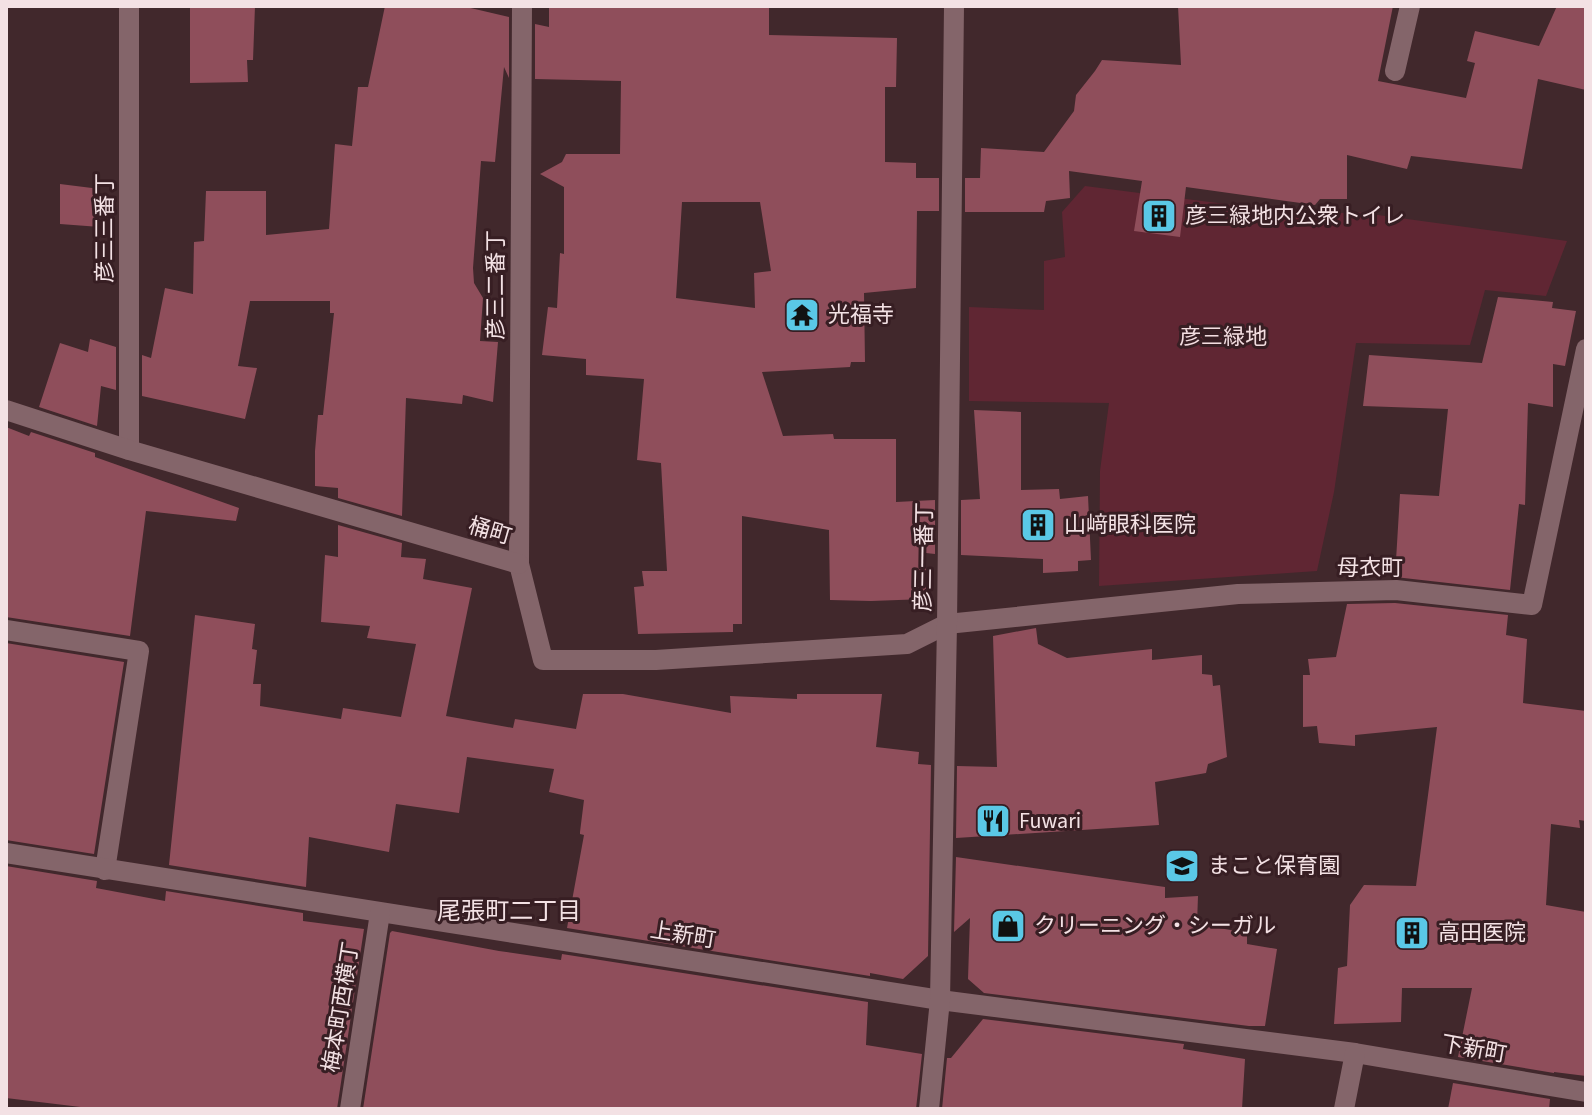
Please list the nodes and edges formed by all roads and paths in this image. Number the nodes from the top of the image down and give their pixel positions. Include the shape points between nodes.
1 (129, 6) edge
2 (522, 6) edge
3 (954, 6) edge
4 (1410, 6) edge
5 (1395, 71) dead end
6 (1586, 349) edge
7 (6, 410) edge
8 (129, 450) junction
9 (519, 564) junction
10 (947, 624) junction
11 (6, 630) edge
12 (6, 853) edge
13 (105, 870) junction
14 (380, 913) junction
15 (940, 1000) junction
16 (1355, 1053) junction
17 (1586, 1092) edge
18 (350, 1109) edge
19 (929, 1109) edge
20 (1344, 1109) edge

1 - 8 street, 彦三三番丁
2 - 9 street, 彦三二番丁
3 - 10 street, 彦三一番丁
4 - 5 street
6 - 10 street, 母衣町 via 1532,605 1396,590 1238,594
7 - 8 street, 桶町
8 - 9 street, 桶町
9 - 10 street, 桶町 via 543,660 656,660 907,644
10 - 15 street, 彦三一番丁
11 - 13 street via 139,651
12 - 13 street, 上新町
13 - 14 street, 上新町
14 - 15 street, 上新町
14 - 18 street, 梅本町西横丁
15 - 16 street, 上新町
15 - 19 street, 彦三一番丁
16 - 17 street, 下新町
16 - 20 street

